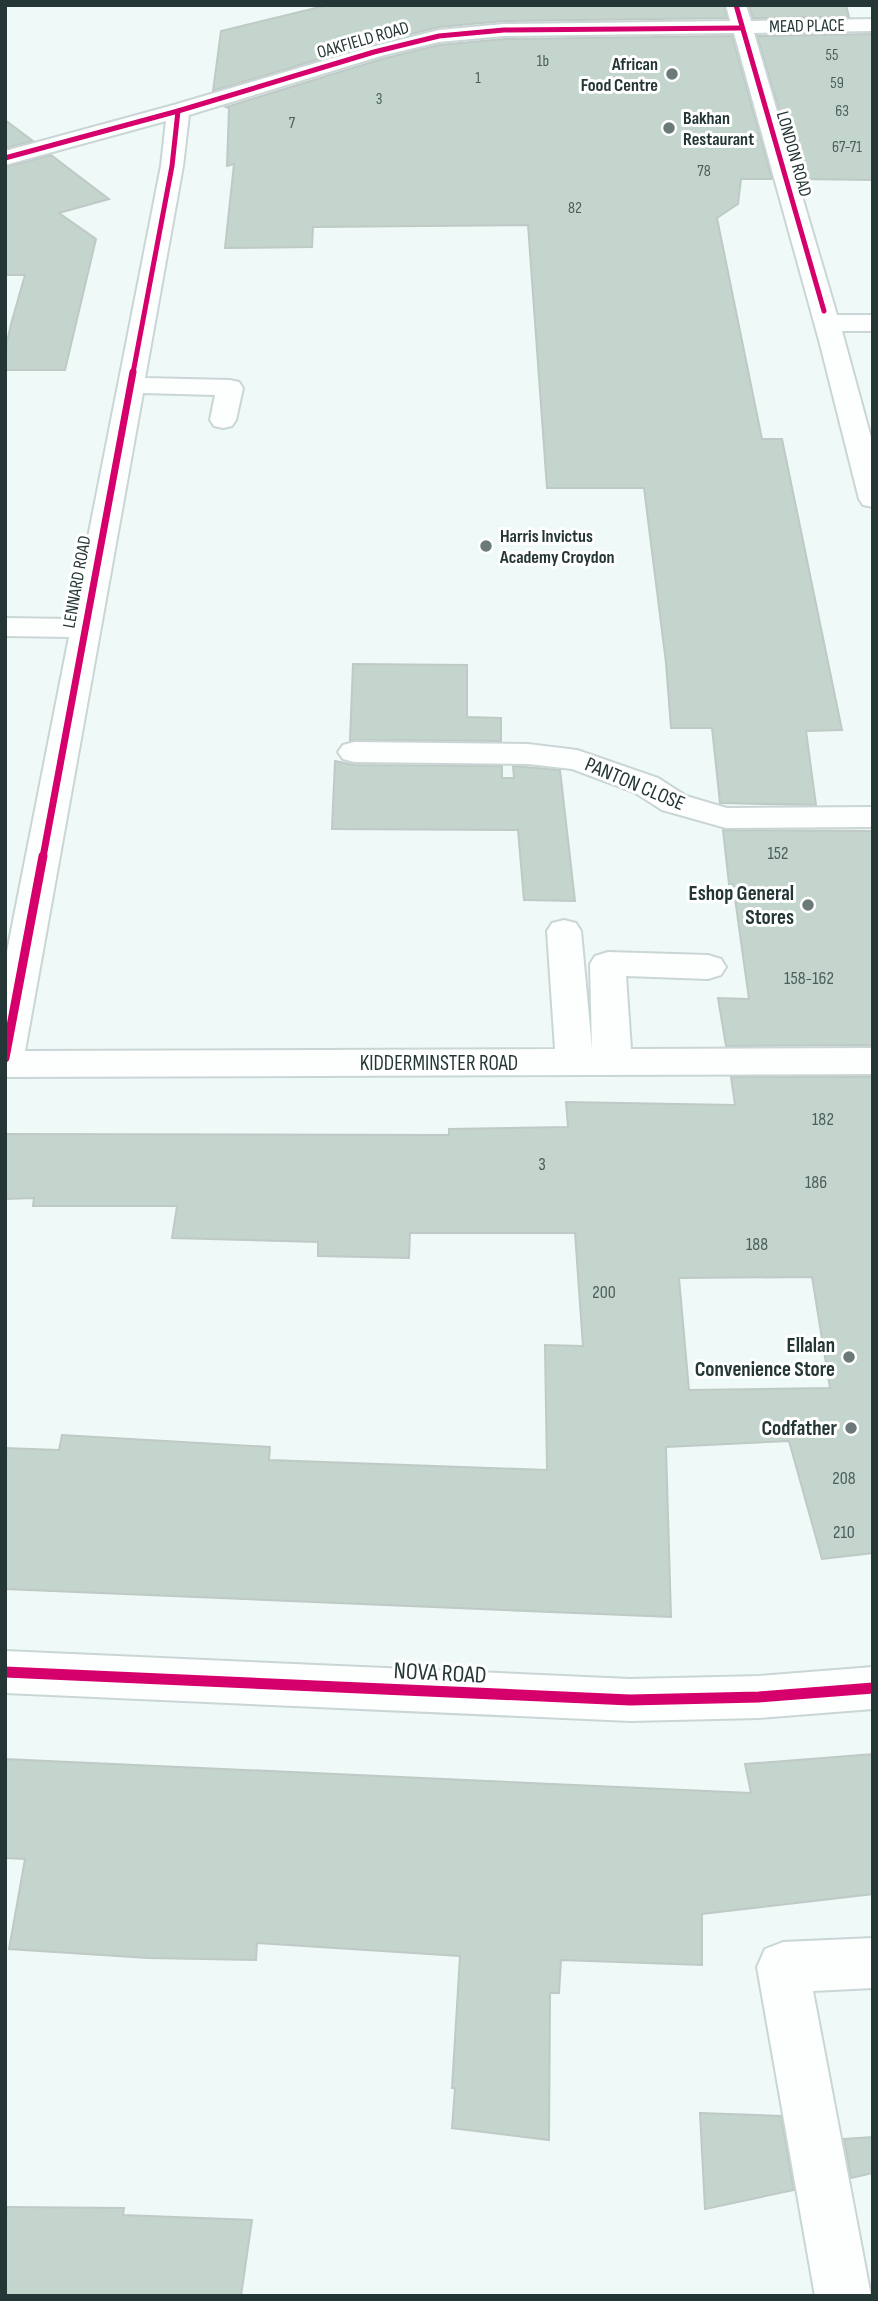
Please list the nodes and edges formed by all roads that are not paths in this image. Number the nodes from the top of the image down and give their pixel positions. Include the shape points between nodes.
1 (562, 5) edge
2 (739, 17) edge
3 (873, 25) edge
4 (569, 30) junction
5 (178, 111) junction
6 (5, 158) edge
7 (873, 323) edge
8 (830, 334) junction
9 (873, 344) edge
10 (129, 385) junction
11 (223, 420) dead end
12 (873, 499) edge
13 (5, 627) edge
14 (85, 628) junction
15 (354, 752) dead end
16 (873, 817) edge
17 (564, 931) dead end
18 (708, 967) dead end
19 (5, 1058) edge
20 (613, 1061) junction
21 (873, 1061) edge
22 (575, 1062) junction
23 (5, 1064) edge
24 (5, 1672) edge
25 (873, 1688) edge
26 (873, 1963) edge
27 (843, 2296) edge

1 - 4 street
2 - 3 street, MEAD PLACE
2 - 4 street, OAKFIELD ROAD
2 - 8 street, LONDON ROAD
4 - 5 street, OAKFIELD ROAD via 439,36
5 - 6 street, OAKFIELD ROAD
5 - 10 street, LENNARD ROAD via 172,166
7 - 8 street
8 - 9 street
8 - 12 street, LONDON ROAD
10 - 11 street via 230,388
10 - 14 street, LENNARD ROAD
13 - 14 street
14 - 19 street, LENNARD ROAD
15 - 16 street, PANTON CLOSE via 528,754 577,760 646,785 674,803 726,818
17 - 22 street
18 - 20 street via 608,964
20 - 21 street, KIDDERMINSTER ROAD
20 - 22 street, KIDDERMINSTER ROAD
22 - 23 street, KIDDERMINSTER ROAD
24 - 25 street, NOVA ROAD via 630,1700
26 - 27 street via 783,1967

